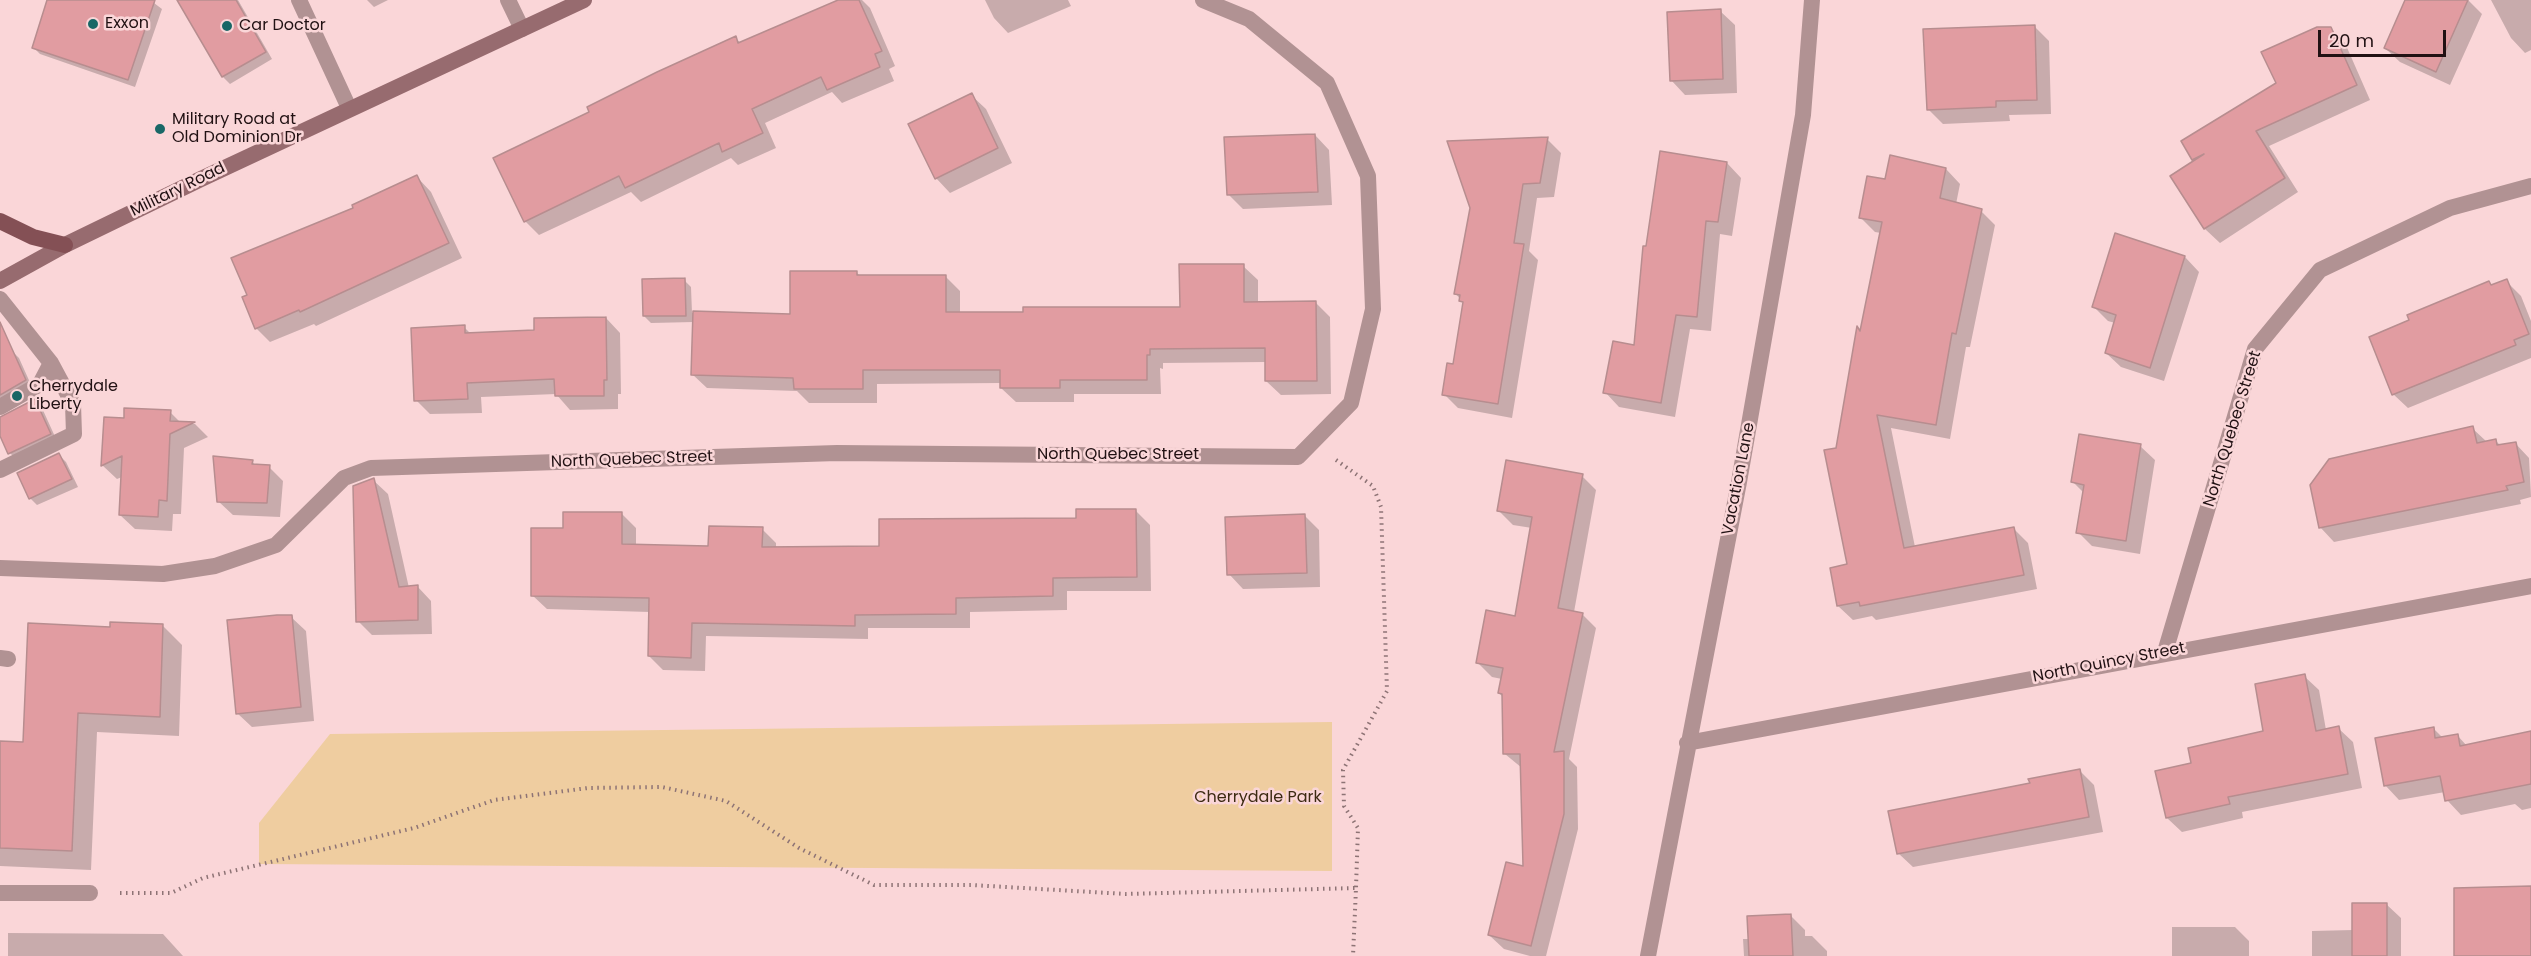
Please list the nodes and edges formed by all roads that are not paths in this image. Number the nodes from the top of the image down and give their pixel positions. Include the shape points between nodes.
1 (299, 0) edge
2 (508, 0) edge
3 (584, 0) edge
4 (1203, 0) edge
5 (1812, 0) edge
6 (522, 29) junction
7 (349, 108) junction
8 (2531, 186) edge
9 (0, 221) edge
10 (65, 245) junction
11 (0, 281) edge
12 (0, 299) edge
13 (51, 363) junction
14 (0, 407) edge
15 (0, 470) edge
16 (0, 568) edge
17 (2531, 586) edge
18 (2164, 652) junction
19 (1687, 743) junction
20 (0, 892) edge
21 (90, 893) road end
22 (1648, 956) edge

1 - 7 street
2 - 6 street
3 - 6 main road, Military Road
4 - 16 street, North Quebec Street via 1249,19 1327,83 1368,176 1374,309 1351,403 1298,457 837,453 371,468 345,478 276,545 215,566 163,574
5 - 19 street, Vacation Lane via 1803,115 1739,482
6 - 7 main road, Military Road
7 - 10 main road, Military Road
8 - 18 street, North Quebec Street via 2450,208 2320,270 2256,349
9 - 10 main road via 33,237
10 - 11 main road, Military Road
12 - 13 street
13 - 14 street via 40,384
13 - 15 street via 73,404 74,434
17 - 18 street, North Quincy Street
18 - 19 street, North Quincy Street
19 - 22 street, Vacation Lane
20 - 21 street

